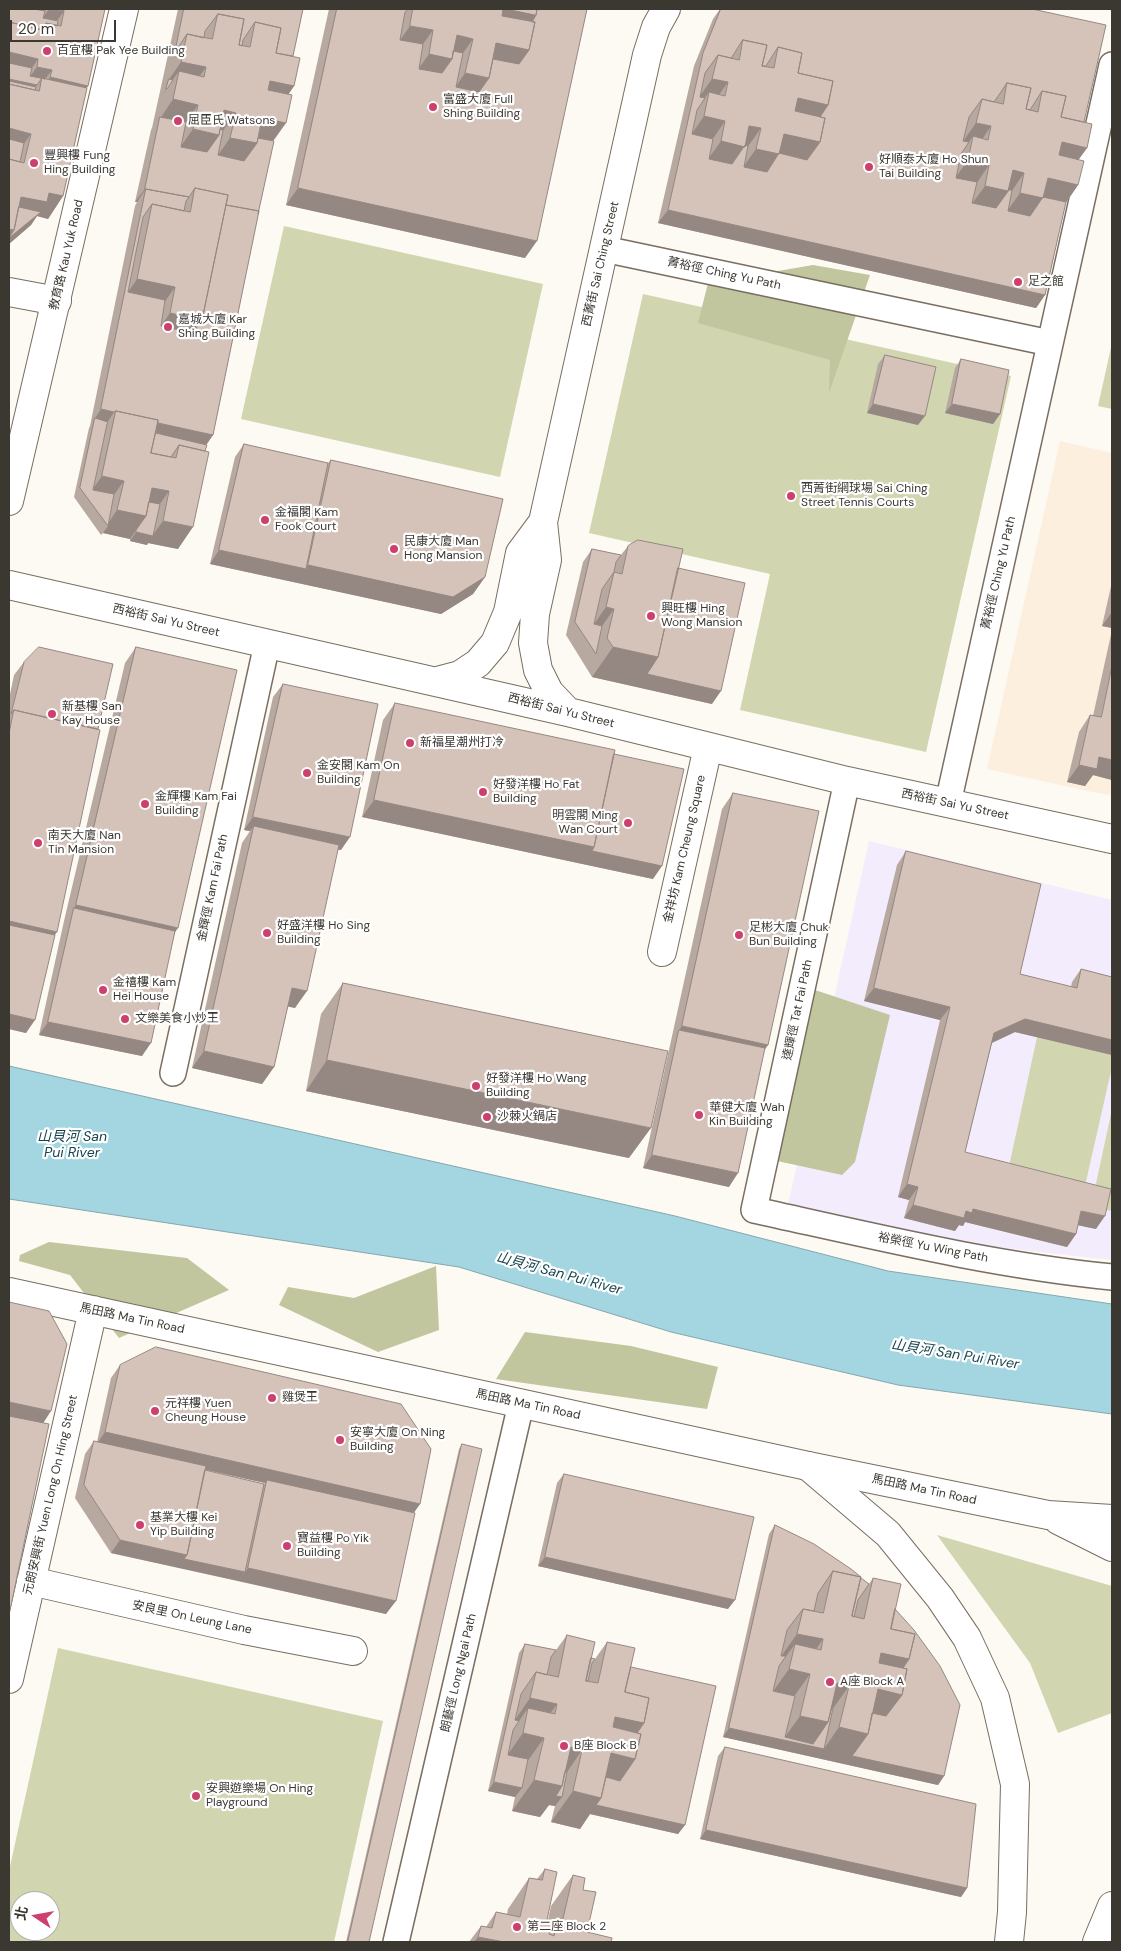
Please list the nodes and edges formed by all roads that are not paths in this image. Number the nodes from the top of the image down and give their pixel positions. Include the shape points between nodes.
1 (124, 9) edge
2 (666, 9) edge
3 (1112, 65) edge
4 (604, 249) junction
5 (9, 292) edge
6 (57, 301) junction
7 (1050, 343) junction
8 (9, 501) edge
9 (543, 522) junction
10 (9, 585) edge
11 (267, 644) junction
12 (437, 681) junction
13 (568, 712) junction
14 (708, 747) junction
15 (847, 781) junction
16 (948, 803) junction
17 (1112, 839) edge
18 (662, 952) dead end
19 (173, 1073) dead end
20 (754, 1210) joint
21 (1112, 1277) edge
22 (9, 1292) edge
23 (93, 1310) junction
24 (521, 1404) junction
25 (808, 1466) junction
26 (1048, 1515) junction
27 (1112, 1519) edge
28 (1112, 1547) edge
29 (31, 1582) junction
30 (353, 1651) dead end
31 (9, 1679) edge
32 (1112, 1906) edge
33 (396, 1942) edge
34 (1009, 1942) edge
35 (1097, 1942) edge

1 - 6 street, 教育路 Kau Yuk Road
2 - 4 street, 西菁街 Sai Ching Street via 647,55
3 - 7 street, 菁裕徑 Ching Yu Path
4 - 7 street, 菁裕徑 Ching Yu Path
4 - 9 street, 西菁街 Sai Ching Street
5 - 6 street
6 - 8 street, 教育路 Kau Yuk Road
7 - 16 street, 菁裕徑 Ching Yu Path
9 - 12 street, 西菁街 Sai Ching Street via 520,553 508,612 495,643 478,663 460,675
9 - 13 street, 西菁街 Sai Ching Street via 547,560 532,643 538,670 549,692
10 - 11 street, 西裕街 Sai Yu Street
11 - 12 street, 西裕街 Sai Yu Street
11 - 19 street, 金輝徑 Kam Fai Path
12 - 13 street, 西裕街 Sai Yu Street
13 - 14 street, 西裕街 Sai Yu Street
14 - 15 street, 西裕街 Sai Yu Street
14 - 18 street, 金祥坊 Kam Cheung Square
15 - 16 street, 西裕街 Sai Yu Street
15 - 20 street, 達輝徑 Tat Fai Path
16 - 17 street, 西裕街 Sai Yu Street
20 - 21 street, 裕榮徑 Yu Wing Path via 944,1251 1065,1273
22 - 23 street, 馬田路 Ma Tin Road
23 - 24 street, 馬田路 Ma Tin Road
23 - 29 street, 元朗安興街 Yuen Long On Hing Street
24 - 25 street, 馬田路 Ma Tin Road
24 - 33 street, 朗藝徑 Long Ngai Path
25 - 26 street, 馬田路 Ma Tin Road
25 - 34 street via 888,1534 934,1591 967,1638 995,1698 1015,1784
26 - 27 street, 馬田路 Ma Tin Road
26 - 28 street, 馬田路 Ma Tin Road
29 - 30 street, 安良里 On Leung Lane
29 - 31 street, 元朗安興街 Yuen Long On Hing Street
32 - 35 street

